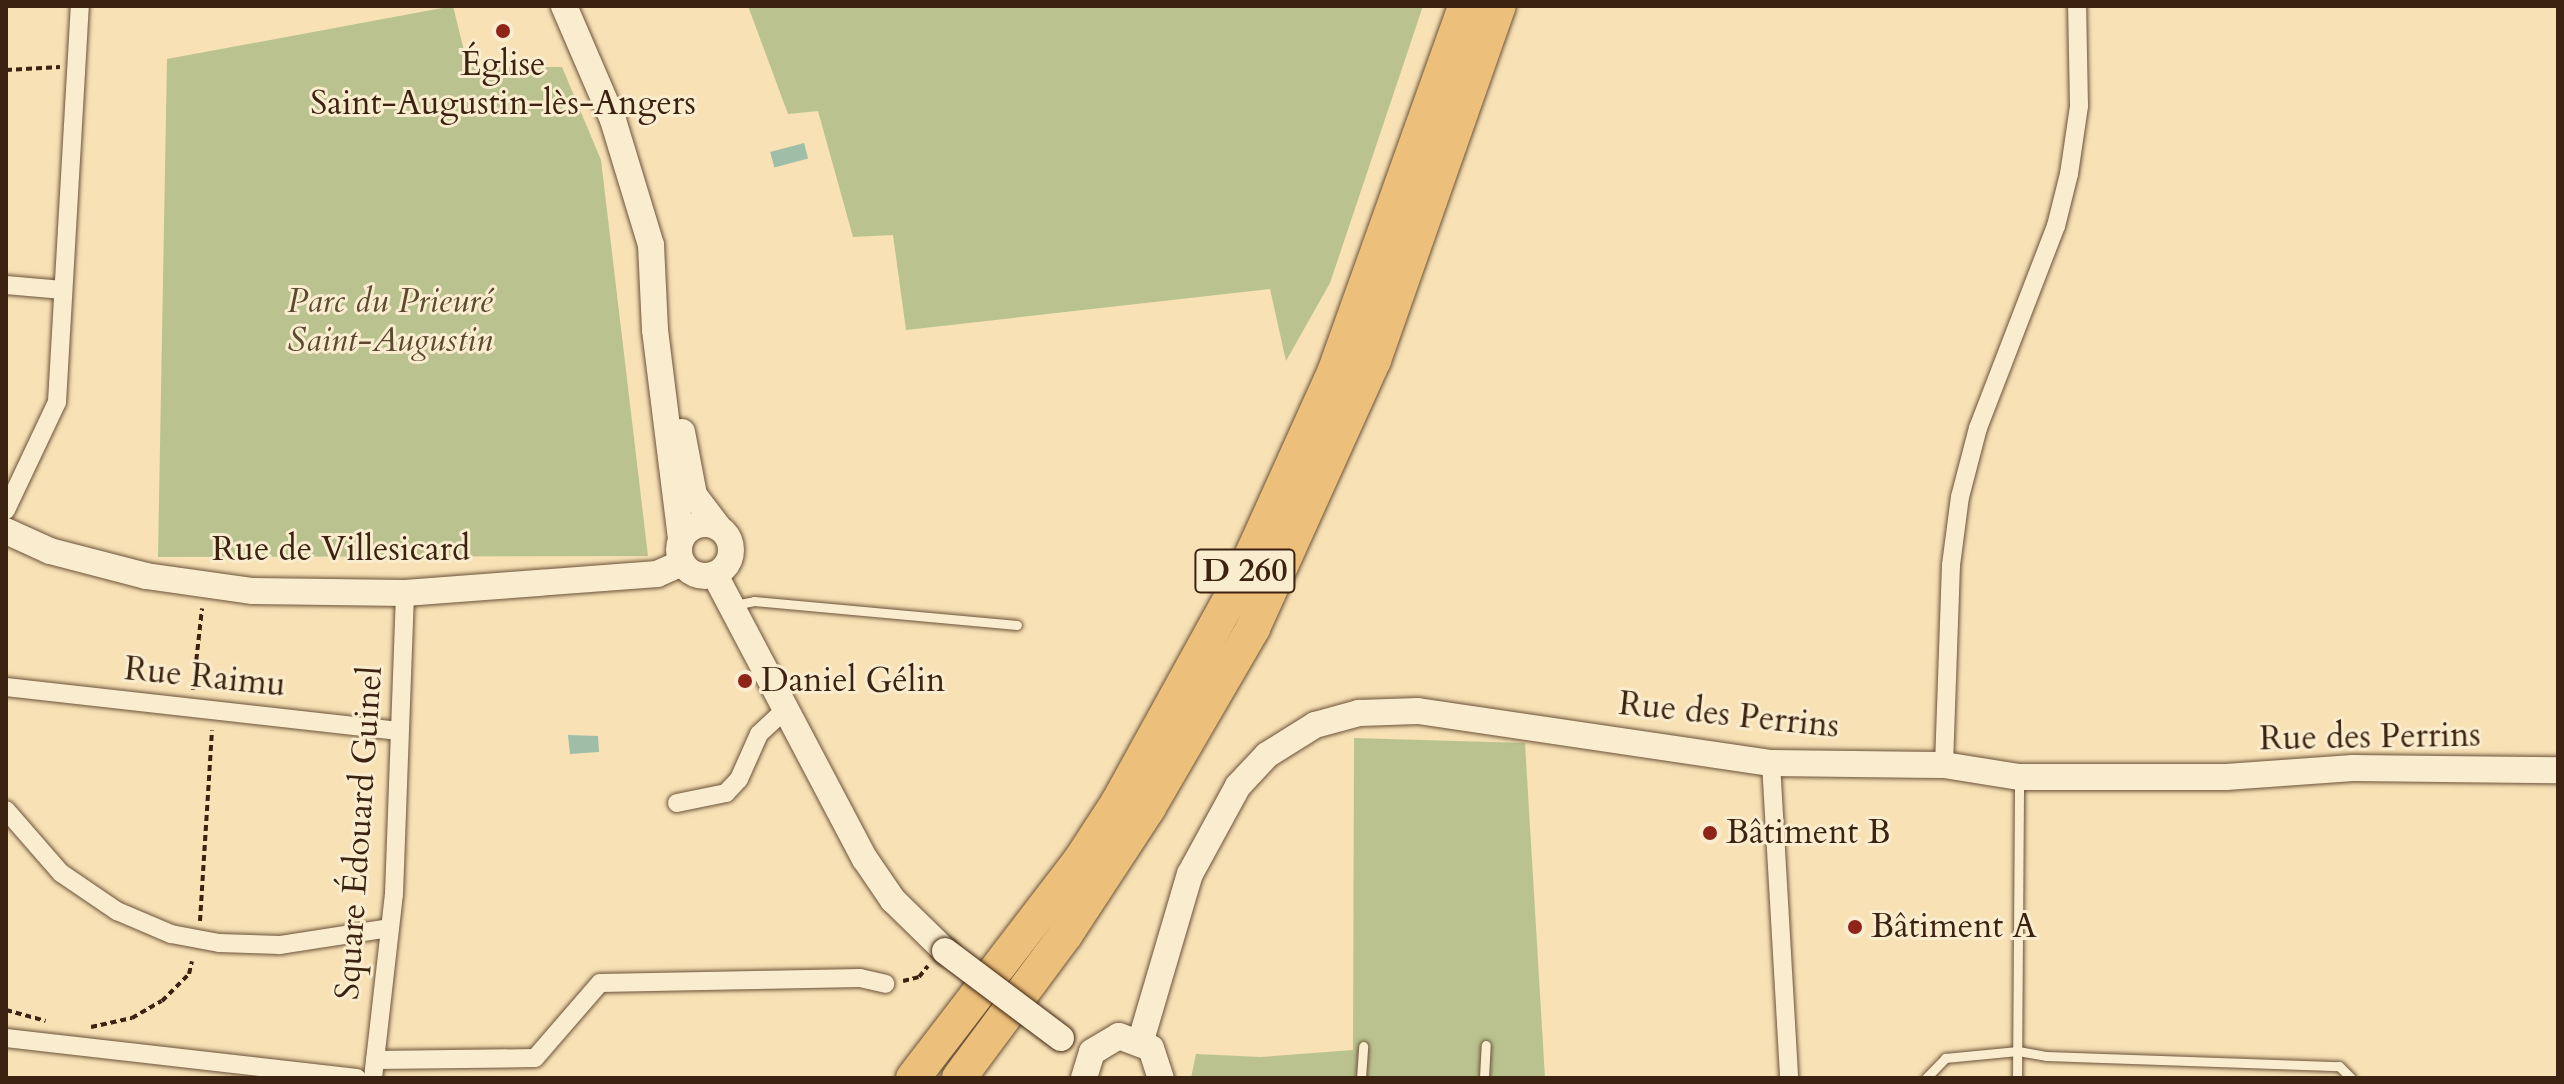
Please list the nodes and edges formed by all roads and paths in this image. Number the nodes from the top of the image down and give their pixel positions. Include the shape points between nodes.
1 (80, 6) edge
2 (564, 6) edge
3 (1465, 6) edge
4 (1499, 6) edge
5 (2077, 6) edge
6 (63, 66) dead end
7 (6, 70) edge
8 (6, 285) edge
9 (63, 290) junction
10 (657, 303) junction
11 (6, 510) edge
12 (718, 527) junction
13 (6, 531) edge
14 (681, 551) junction
15 (715, 575) junction
16 (405, 593) junction
17 (204, 596) dead end
18 (735, 605) junction
19 (1017, 625) dead end
20 (6, 687) edge
21 (192, 697) dead end
22 (785, 710) junction
23 (213, 720) dead end
24 (397, 731) junction
25 (1771, 763) junction
26 (1944, 765) junction
27 (2558, 770) edge
28 (2019, 777) junction
29 (677, 803) dead end
30 (6, 810) edge
31 (390, 928) junction
32 (199, 931) dead end
33 (944, 949) junction
34 (192, 961) dead end
35 (885, 984) joint
36 (6, 1010) edge
37 (53, 1023) dead end
38 (80, 1026) dead end
39 (6, 1038) edge
40 (1141, 1040) junction
41 (1486, 1045) dead end
42 (1363, 1046) dead end
43 (2018, 1051) junction
44 (1092, 1052) junction
45 (374, 1069) edge
46 (357, 1078) edge
47 (913, 1078) edge
48 (959, 1078) edge
49 (1084, 1078) edge
50 (1161, 1078) edge
51 (1361, 1078) edge
52 (1484, 1078) edge
53 (1789, 1078) edge
54 (1926, 1078) edge
55 (2017, 1078) edge
56 (2351, 1078) edge

1 - 9 street
2 - 10 street via 639,191
3 - 47 highway, D 260 via 1335,370 1239,583 1081,859
4 - 48 highway, D 260 via 1374,360 1253,628 1066,934
5 - 26 street via 2079,106 2066,187 1978,428 1960,497 1951,565
6 - 7 path
8 - 9 street
9 - 11 street via 57,402
10 - 12 street via 694,495
10 - 14 street via 655,330
12 - 14 street via 696,525
12 - 15 street via 732,551 725,569
13 - 16 street, Rue de Villesicard via 50,551 205,587
14 - 15 street via 695,575
14 - 16 street, Rue de Villesicard via 657,574
15 - 18 street
16 - 24 street, Square Édouard Guinel
17 - 21 path
18 - 19 lane via 754,601
18 - 22 street
20 - 24 street, Rue Raimu
22 - 29 street via 759,734 739,779 726,793
22 - 33 street via 865,859 893,900
23 - 32 path
24 - 31 street, Square Édouard Guinel
25 - 26 street, Rue des Perrins
25 - 40 street, Rue des Perrins via 1418,711 1359,713 1315,725 1267,755 1213,825 1190,874
25 - 53 street
26 - 28 street, Rue des Perrins
27 - 28 street, Rue des Perrins via 2353,768 2226,777
28 - 43 lane
30 - 31 street via 61,873 117,911 171,934 219,943 280,945
31 - 45 street, Square Édouard Guinel
33 - 35 path via 919,977
33 - 44 street, bridge via 1061,1038
34 - 38 path via 189,974 162,1001 132,1018
35 - 45 street via 860,978 600,983 535,1058
36 - 37 path
39 - 46 street
40 - 44 street via 1119,1036
40 - 50 street via 1158,1058
41 - 52 lane
42 - 51 lane
43 - 54 lane via 1945,1058
43 - 55 lane
43 - 56 lane via 2339,1066
44 - 49 street

